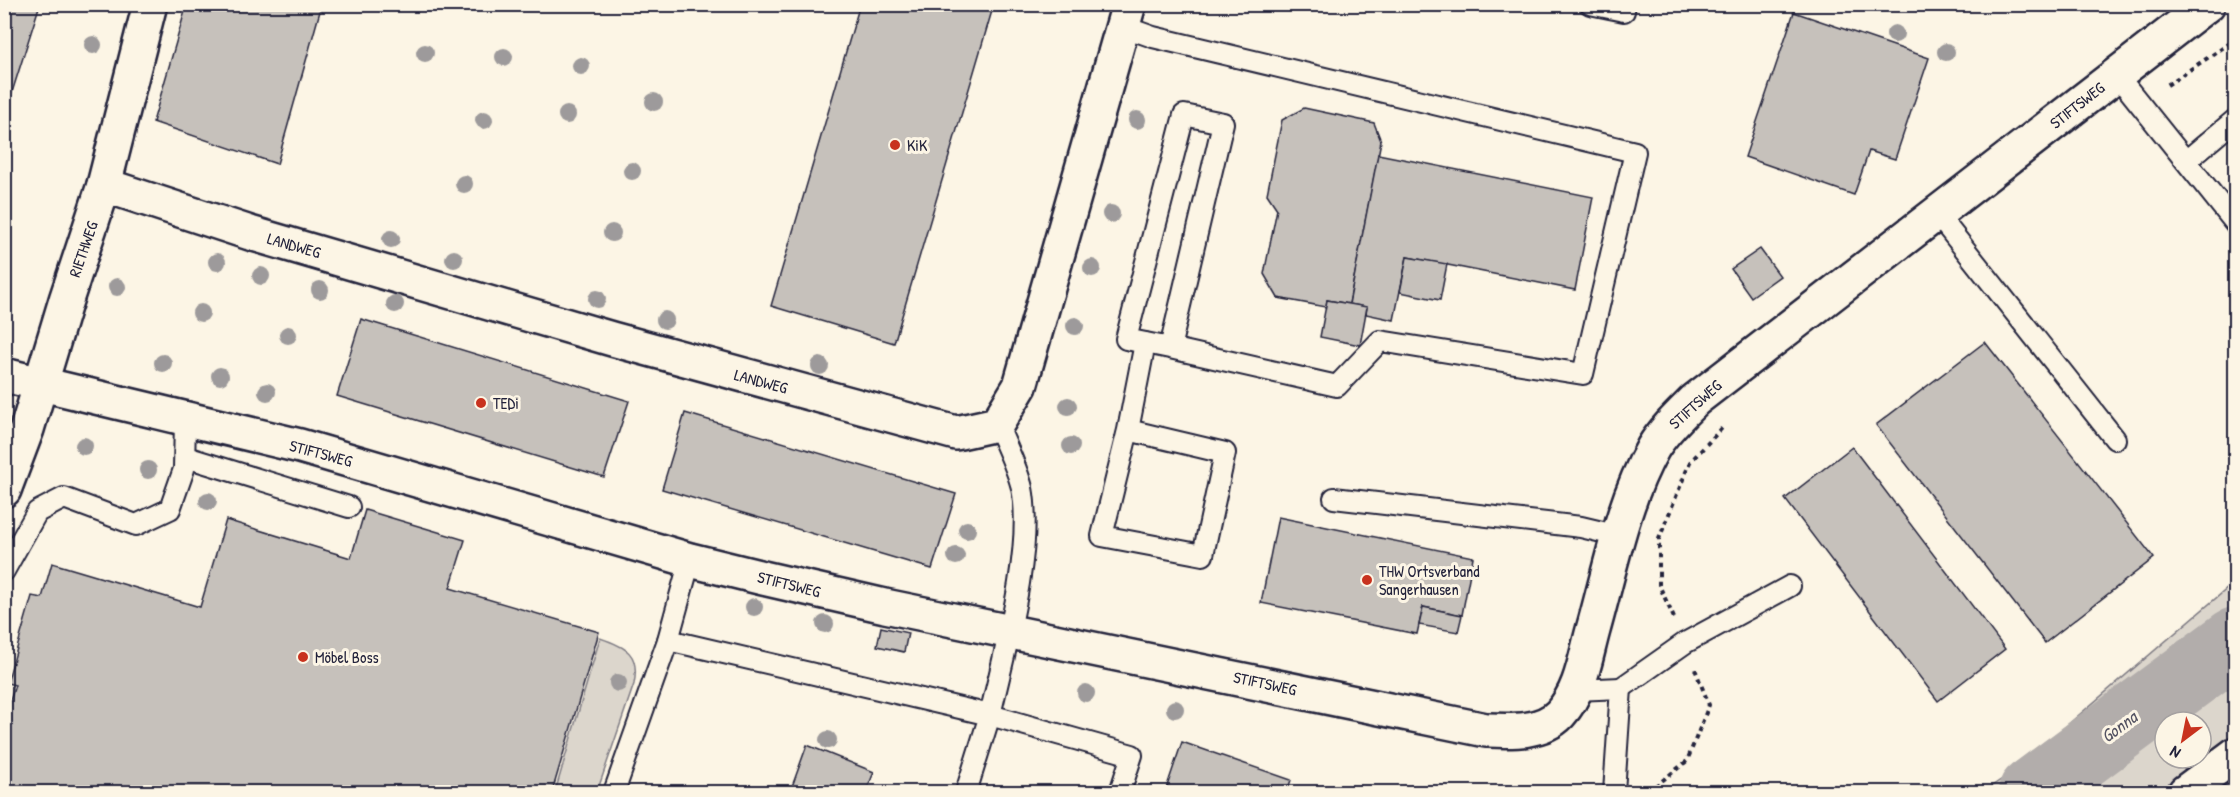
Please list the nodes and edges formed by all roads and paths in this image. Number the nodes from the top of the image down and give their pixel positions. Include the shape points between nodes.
1 (150, 4) edge
2 (1590, 4) edge
3 (1625, 4) edge
4 (2208, 4) edge
5 (1126, 15) edge
6 (2235, 39) edge
7 (2116, 74) junction
8 (2138, 104) junction
9 (2235, 120) edge
10 (2186, 161) junction
11 (104, 185) junction
12 (1937, 214) junction
13 (2235, 224) edge
14 (1145, 343) junction
15 (1170, 348) junction
16 (4, 375) edge
17 (41, 383) junction
18 (185, 419) junction
19 (1729, 421) dead end
20 (997, 424) junction
21 (1128, 430) junction
22 (2115, 439) dead end
23 (186, 457) junction
24 (4, 490) edge
25 (1334, 498) dead end
26 (349, 507) dead end
27 (1619, 536) junction
28 (690, 560) junction
29 (4, 570) edge
30 (1790, 586) dead end
31 (1010, 630) junction
32 (668, 640) junction
33 (1685, 643) junction
34 (1621, 687) junction
35 (1576, 690) junction
36 (990, 715) junction
37 (2235, 754) edge
38 (614, 792) edge
39 (966, 792) edge
40 (1120, 792) edge
41 (1614, 792) edge
42 (1648, 792) edge
43 (2185, 792) edge

1 - 11 street, RIETHWEG
2 - 3 lane via 1624,11
4 - 7 street, STIFTSWEG
5 - 15 lane via 1153,37 1635,152 1583,374 1380,341 1337,386
5 - 20 street via 1020,386
6 - 8 path
7 - 8 lane
7 - 12 street, STIFTSWEG
8 - 10 lane
9 - 10 lane
10 - 13 lane
11 - 17 street, RIETHWEG
11 - 20 street, LANDWEG via 250,232 754,379 956,433
12 - 22 lane
12 - 27 street, STIFTSWEG via 1695,400 1672,422 1639,477
14 - 15 lane
14 - 15 lane via 1126,339 1184,115 1223,123
14 - 21 lane
16 - 17 street, STIFTSWEG
17 - 18 street, STIFTSWEG
17 - 24 street, RIETHWEG
18 - 23 lane
18 - 28 street, STIFTSWEG via 348,460
19 - 33 path via 1690,462 1659,539 1659,585
20 - 31 lane via 1022,488 1023,534
21 - 21 lane via 1102,536 1203,555 1226,453
23 - 26 lane
23 - 29 lane via 170,509 136,525 64,498 37,512
25 - 27 lane via 1581,527
27 - 35 street, STIFTSWEG
28 - 31 street, STIFTSWEG via 875,604
28 - 32 lane
30 - 33 lane
31 - 35 street, STIFTSWEG via 1486,729 1516,732 1538,726 1559,715
31 - 36 lane
32 - 36 lane
32 - 38 lane
33 - 34 lane
33 - 42 path via 1709,705 1687,761
34 - 35 lane
34 - 41 lane
36 - 39 lane
36 - 40 lane via 1132,755
37 - 43 street

